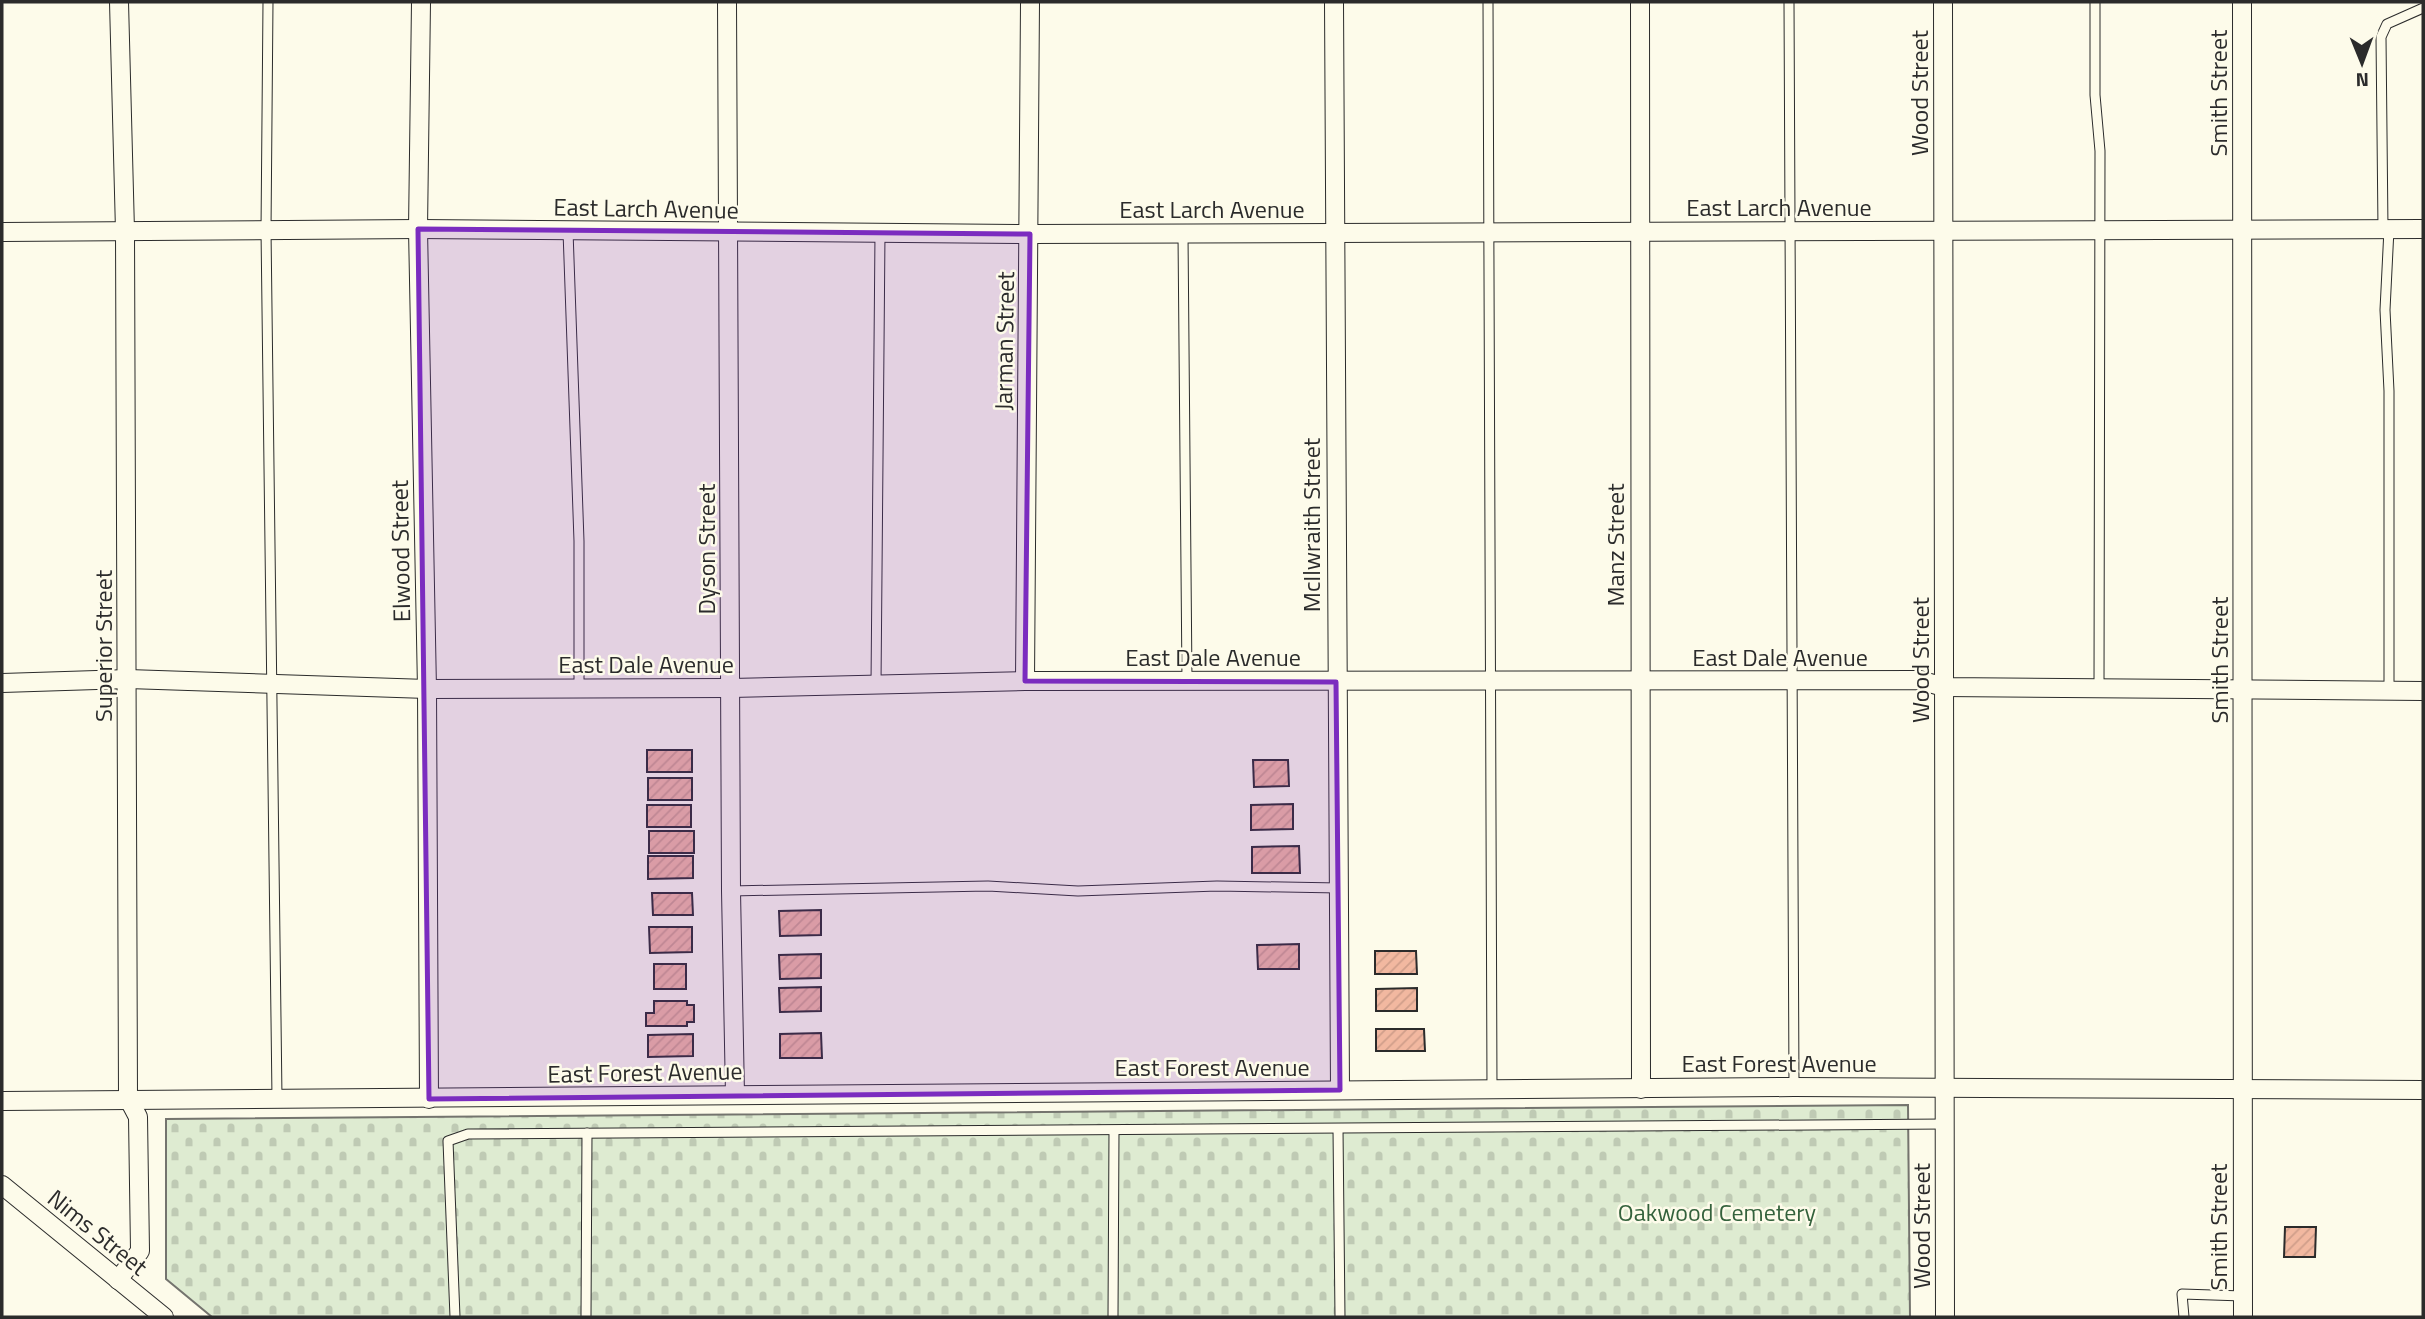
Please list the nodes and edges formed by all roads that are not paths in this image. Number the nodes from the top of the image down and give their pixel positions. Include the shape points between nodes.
1 (119, 2) edge
2 (268, 2) edge
3 (421, 2) edge
4 (727, 2) edge
5 (1030, 2) edge
6 (1335, 2) edge
7 (1488, 2) edge
8 (1640, 2) edge
9 (1789, 2) edge
10 (1944, 2) edge
11 (2095, 2) edge
12 (2242, 2) edge
13 (2423, 8) edge
14 (418, 229) junction
15 (2098, 229) junction
16 (2243, 229) junction
17 (2386, 229) junction
18 (2423, 229) edge
19 (266, 230) junction
20 (125, 231) junction
21 (1945, 231) junction
22 (2, 232) edge
23 (568, 232) junction
24 (1790, 232) junction
25 (1335, 233) junction
26 (1490, 233) junction
27 (1640, 233) junction
28 (728, 234) junction
29 (880, 234) junction
30 (1030, 234) junction
31 (1183, 234) junction
32 (128, 679) junction
33 (1025, 681) junction
34 (1187, 681) junction
35 (1792, 681) junction
36 (1336, 682) junction
37 (1489, 682) junction
38 (1639, 682) junction
39 (2, 683) edge
40 (273, 684) junction
41 (876, 685) junction
42 (1944, 687) junction
43 (732, 688) junction
44 (427, 689) junction
45 (579, 689) junction
46 (2099, 689) junction
47 (2244, 690) junction
48 (2389, 691) junction
49 (2423, 691) edge
50 (1339, 888) junction
51 (731, 891) junction
52 (1794, 1087) junction
53 (1946, 1087) junction
54 (1641, 1088) junction
55 (2243, 1089) junction
56 (1339, 1090) junction
57 (1492, 1090) junction
58 (2423, 1090) edge
59 (735, 1095) junction
60 (128, 1098) junction
61 (277, 1098) junction
62 (429, 1099) junction
63 (2, 1101) edge
64 (1946, 1124) junction
65 (1338, 1129) junction
66 (1114, 1130) junction
67 (587, 1133) junction
68 (2, 1185) edge
69 (118, 1280) junction
70 (2243, 1296) junction
71 (164, 1317) edge
72 (455, 1317) edge
73 (586, 1317) edge
74 (1113, 1317) edge
75 (1340, 1317) edge
76 (1945, 1317) edge
77 (2184, 1317) edge
78 (2242, 1317) edge

1 - 20 street, Superior Street
2 - 19 lane
3 - 14 street, Elwood Street
4 - 28 street, Dyson Street
5 - 30 street, Jarman Street
6 - 25 street, McIlwraith Street
7 - 26 lane
8 - 27 street, Manz Street
9 - 24 lane
10 - 21 street, Wood Street
11 - 15 lane
12 - 16 street, Smith Street
13 - 17 lane via 2387,24 2381,37
14 - 19 street, East Larch Avenue
14 - 23 street, East Larch Avenue
14 - 44 street, Elwood Street
15 - 16 street, East Larch Avenue
15 - 21 street, East Larch Avenue
15 - 46 lane
16 - 17 street, East Larch Avenue
16 - 47 street, Smith Street
17 - 18 street, East Larch Avenue
17 - 48 lane
19 - 20 street, East Larch Avenue
19 - 40 lane
20 - 22 street, East Larch Avenue
20 - 32 street, Superior Street
21 - 24 street, East Larch Avenue
21 - 42 street, Wood Street
23 - 28 street, East Larch Avenue
23 - 45 lane via 579,541
24 - 27 street, East Larch Avenue
24 - 35 lane
25 - 26 street, East Larch Avenue
25 - 31 street, East Larch Avenue
25 - 36 street, McIlwraith Street
26 - 27 street, East Larch Avenue
26 - 37 lane
27 - 38 street, Manz Street
28 - 29 street, East Larch Avenue
28 - 43 street, Dyson Street
29 - 30 street, East Larch Avenue
29 - 41 lane
30 - 31 street, East Larch Avenue
30 - 33 street, Jarman Street
31 - 34 lane
32 - 39 street, East Dale Avenue
32 - 40 street, East Dale Avenue
32 - 60 street, Superior Street
33 - 34 street, East Dale Avenue
33 - 41 street, East Dale Avenue
34 - 36 street, East Dale Avenue
35 - 38 street, East Dale Avenue
35 - 42 street, East Dale Avenue via 1919,680
35 - 52 lane
36 - 37 street, East Dale Avenue
36 - 50 street, McIlwraith Street
37 - 38 street, East Dale Avenue
37 - 57 lane
38 - 54 street, Manz Street
40 - 44 street, East Dale Avenue
40 - 61 lane
41 - 43 street, East Dale Avenue
42 - 46 street, East Dale Avenue
42 - 53 street, Wood Street
43 - 45 street, East Dale Avenue
43 - 51 street, Dyson Street
44 - 45 street, East Dale Avenue
44 - 62 street, Elwood Street
46 - 47 street, East Dale Avenue
47 - 48 street, East Dale Avenue
47 - 55 street, Smith Street
48 - 49 street, East Dale Avenue
50 - 51 lane via 1078,891 988,886
50 - 56 street, McIlwraith Street
51 - 59 street, Dyson Street
52 - 53 street, East Forest Avenue
52 - 54 street, East Forest Avenue
53 - 55 street, East Forest Avenue
53 - 64 street, Wood Street
54 - 57 street, East Forest Avenue
55 - 58 street, East Forest Avenue
55 - 70 street, Smith Street
56 - 57 street, East Forest Avenue
56 - 59 street, East Forest Avenue
59 - 62 street, East Forest Avenue
60 - 61 street, East Forest Avenue
60 - 63 street, East Forest Avenue
60 - 69 street, Superior Street via 138,1117 140,1251
61 - 62 street, East Forest Avenue
64 - 65 lane
64 - 76 street, Wood Street
65 - 66 lane
65 - 75 lane
66 - 67 lane
66 - 74 lane
67 - 72 lane via 468,1135 448,1140
67 - 73 lane
68 - 69 street, Nims Street
69 - 71 street, Nims Street
70 - 77 lane via 2182,1294
70 - 78 street, Smith Street

